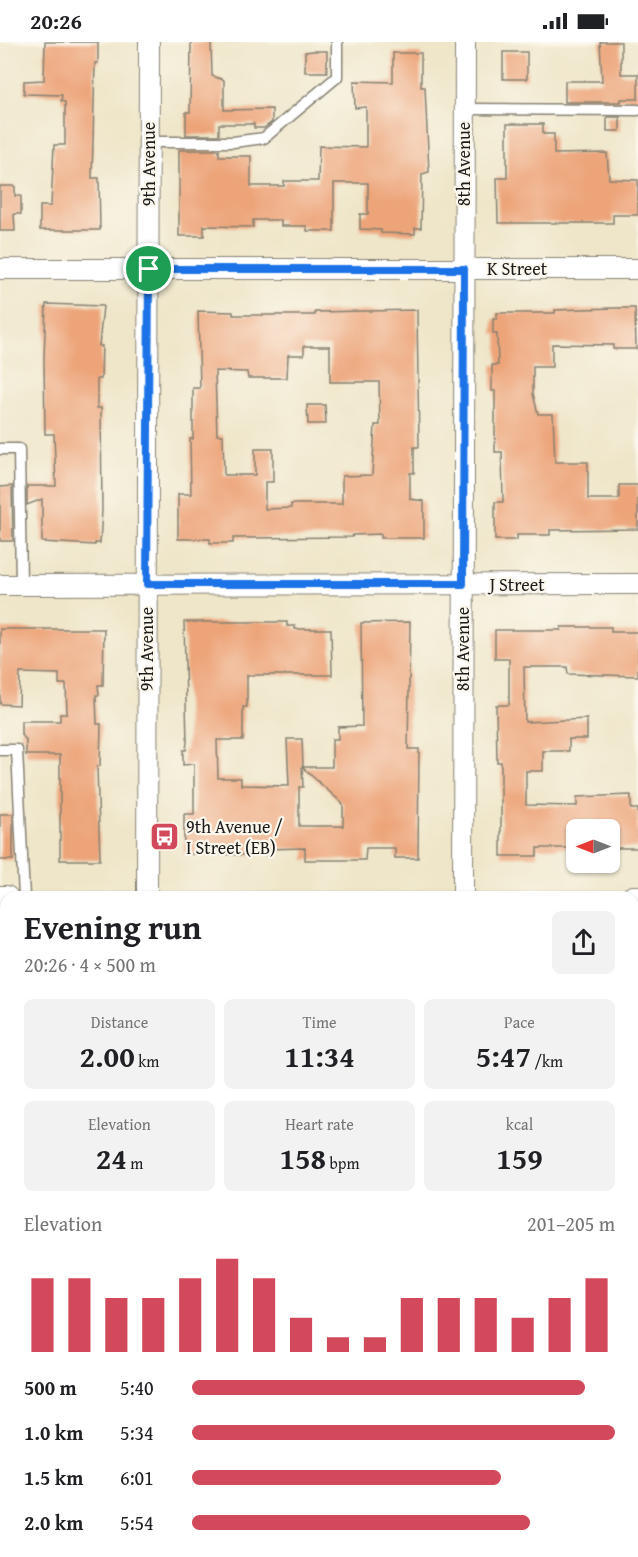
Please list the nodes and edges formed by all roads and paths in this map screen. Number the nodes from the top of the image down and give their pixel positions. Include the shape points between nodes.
1 (149, 42) edge
2 (337, 42) edge
3 (465, 42) edge
4 (465, 109) junction
5 (638, 110) edge
6 (149, 142) junction
7 (0, 269) edge
8 (149, 269) junction
9 (464, 269) junction
10 (638, 269) edge
11 (0, 449) edge
12 (147, 584) junction
13 (463, 584) junction
14 (638, 584) edge
15 (0, 585) edge
16 (21, 585) junction
17 (0, 750) edge
18 (24, 891) edge
19 (147, 891) edge
20 (463, 891) edge

1 - 6 street, 9th Avenue
2 - 6 lane via 337,77 264,138
3 - 4 street, 8th Avenue
4 - 5 lane
4 - 9 street, 8th Avenue
6 - 8 street, 9th Avenue
7 - 8 street, K Street
8 - 9 street, K Street
8 - 12 street, 9th Avenue
9 - 10 street, K Street
9 - 13 street, 8th Avenue
11 - 16 lane via 19,449
12 - 13 street, J Street
12 - 16 street, J Street
12 - 19 street, 9th Avenue
13 - 14 street, J Street
13 - 20 street, 8th Avenue
15 - 16 street, J Street
17 - 18 lane via 17,750

